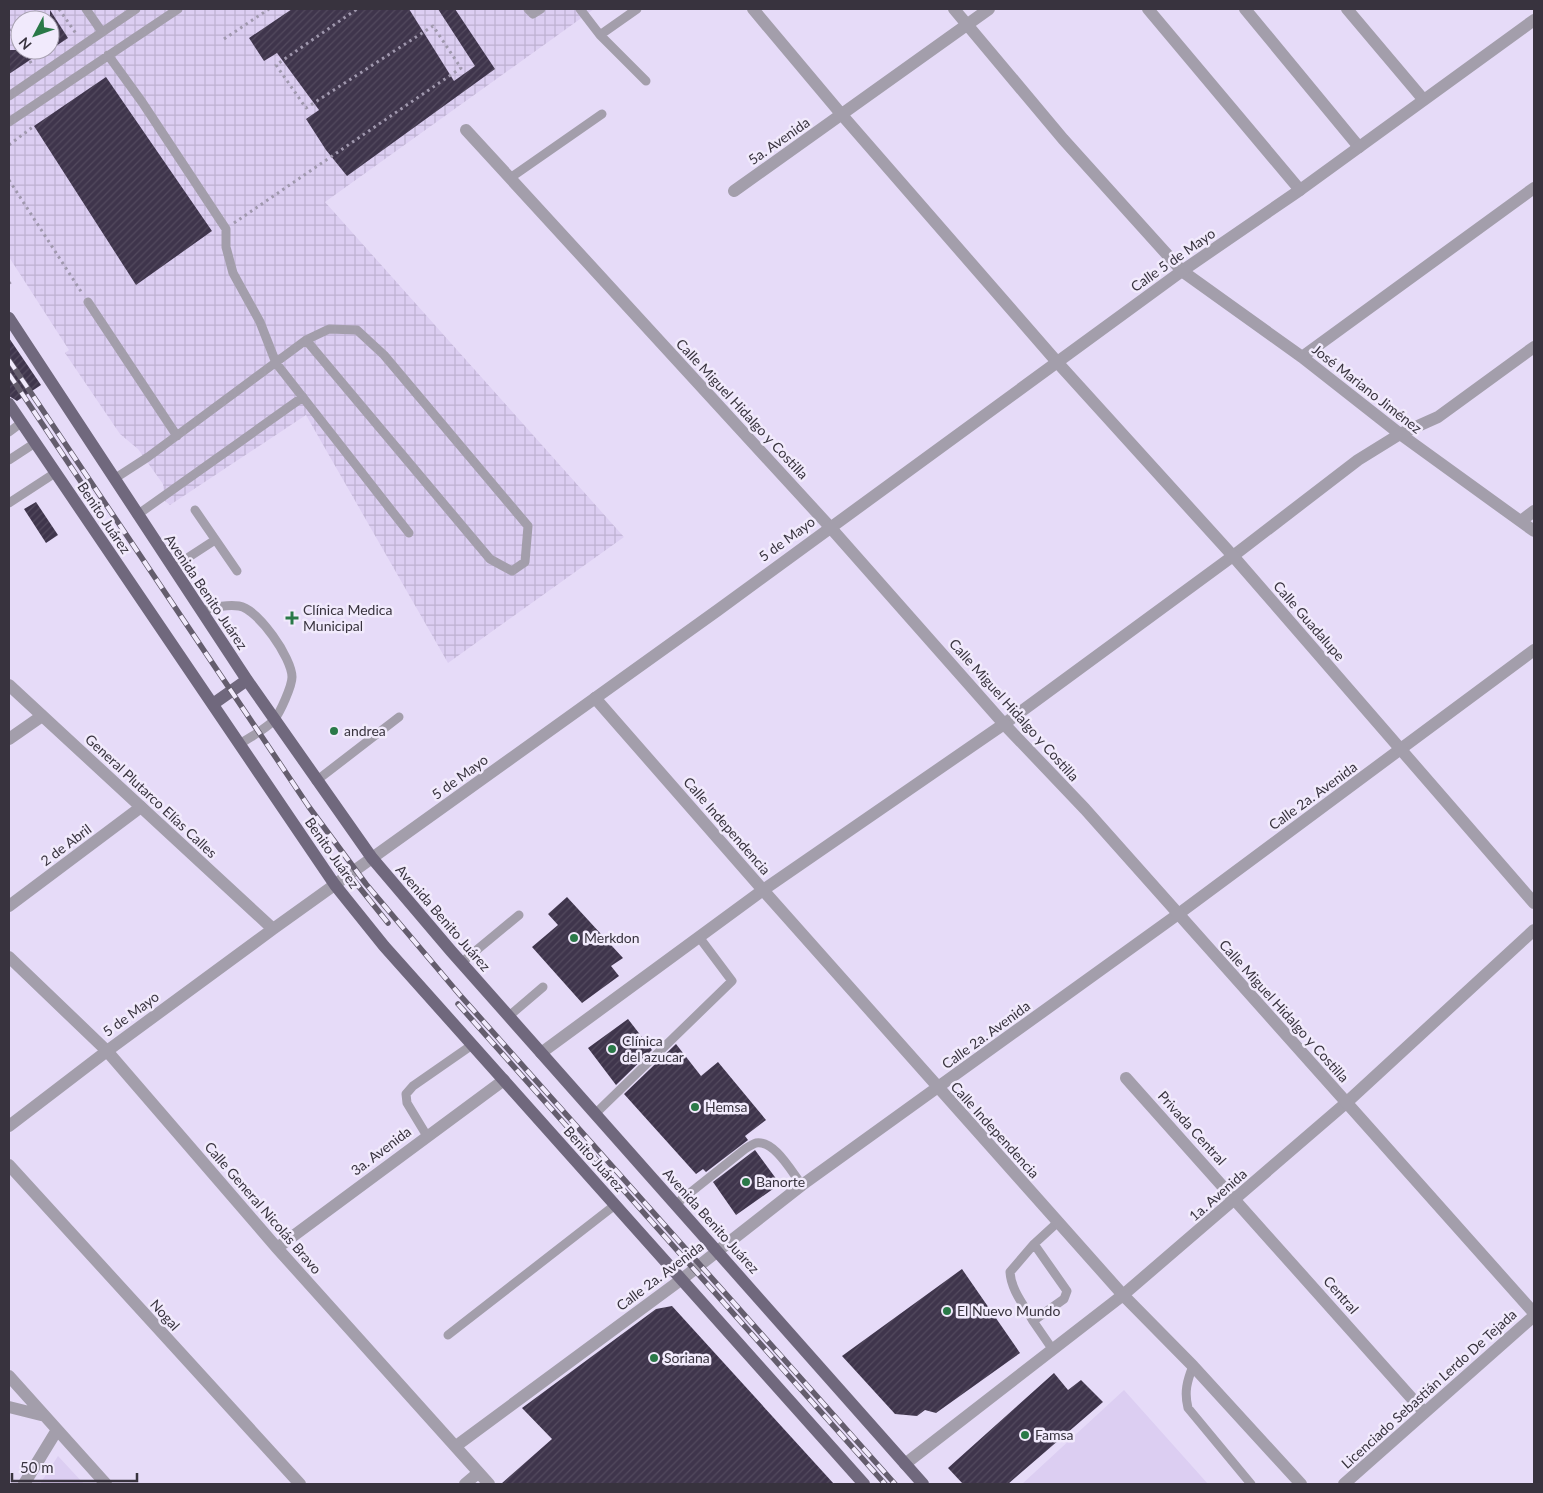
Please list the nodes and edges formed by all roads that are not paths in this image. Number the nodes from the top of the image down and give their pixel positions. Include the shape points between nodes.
1 (86, 9) edge
2 (136, 9) edge
3 (178, 9) edge
4 (528, 9) edge
5 (541, 9) edge
6 (580, 9) edge
7 (637, 9) edge
8 (753, 9) edge
9 (954, 9) edge
10 (989, 9) edge
11 (1148, 9) edge
12 (1245, 9) edge
13 (1347, 9) edge
14 (1534, 20) edge
15 (968, 24) junction
16 (102, 32) junction
17 (600, 35) junction
18 (108, 55) junction
19 (646, 81) dead end
20 (9, 96) edge
21 (1423, 99) junction
22 (602, 114) dead end
23 (842, 115) junction
24 (9, 122) edge
25 (466, 130) dead end
26 (1359, 147) junction
27 (510, 178) junction
28 (1534, 188) edge
29 (1300, 190) junction
30 (734, 191) dead end
31 (1182, 271) junction
32 (88, 302) road end
33 (9, 318) edge
34 (306, 340) junction
35 (1534, 347) edge
36 (1302, 357) junction
37 (1057, 362) junction
38 (276, 363) junction
39 (302, 397) junction
40 (9, 404) edge
41 (22, 423) junction
42 (9, 432) edge
43 (1400, 434) junction
44 (177, 436) junction
45 (35, 443) junction
46 (9, 460) edge
47 (55, 473) junction
48 (114, 479) junction
49 (9, 503) edge
50 (195, 510) dead end
51 (1534, 511) edge
52 (137, 515) junction
53 (1521, 521) junction
54 (830, 527) junction
55 (1534, 531) edge
56 (409, 533) dead end
57 (215, 540) junction
58 (1233, 556) junction
59 (172, 568) junction
60 (238, 571) dead end
61 (201, 611) junction
62 (1534, 650) edge
63 (247, 680) junction
64 (9, 685) edge
65 (595, 698) junction
66 (213, 704) junction
67 (42, 716) junction
68 (399, 717) dead end
69 (274, 720) junction
70 (1004, 724) junction
71 (9, 739) edge
72 (240, 744) junction
73 (1401, 750) junction
74 (316, 781) junction
75 (141, 807) junction
76 (372, 858) junction
77 (335, 885) junction
78 (762, 890) junction
79 (1534, 903) edge
80 (9, 906) edge
81 (519, 915) dead end
82 (1177, 915) junction
83 (273, 929) junction
84 (1534, 930) edge
85 (699, 937) junction
86 (9, 957) edge
87 (462, 963) junction
88 (543, 987) dead end
89 (509, 1016) junction
90 (472, 1045) junction
91 (107, 1051) junction
92 (541, 1053) junction
93 (1126, 1078) dead end
94 (504, 1080) junction
95 (937, 1088) junction
96 (1346, 1103) junction
97 (596, 1114) junction
98 (9, 1126) edge
99 (426, 1136) junction
100 (9, 1165) edge
101 (802, 1185) junction
102 (1236, 1199) junction
103 (616, 1204) junction
104 (676, 1204) junction
105 (1058, 1222) junction
106 (1034, 1244) junction
107 (278, 1248) junction
108 (718, 1251) junction
109 (682, 1279) junction
110 (1123, 1295) junction
111 (1534, 1315) edge
112 (1033, 1321) junction
113 (448, 1336) dead end
114 (1053, 1350) junction
115 (1193, 1366) junction
116 (9, 1376) edge
117 (9, 1407) edge
118 (1424, 1412) junction
119 (45, 1416) junction
120 (57, 1430) junction
121 (456, 1446) junction
122 (905, 1464) junction
123 (478, 1472) junction
124 (24, 1484) edge
125 (106, 1484) edge
126 (300, 1484) edge
127 (465, 1484) edge
128 (489, 1484) edge
129 (864, 1484) edge
130 (923, 1484) edge
131 (1251, 1484) edge
132 (1300, 1484) edge
133 (1344, 1484) edge

1 - 16 lane
2 - 16 lane
3 - 18 lane
4 - 5 lane via 533,14
6 - 17 lane
7 - 17 lane
8 - 23 street, Calle Guadalupe
9 - 15 street, José Mariano Jiménez
10 - 15 street, 5a. Avenida
11 - 29 street
12 - 26 street
13 - 21 street
14 - 21 street, Calle 5 de Mayo
15 - 23 street, 5a. Avenida
15 - 31 street, José Mariano Jiménez via 1063,139
16 - 20 lane
17 - 19 lane
18 - 24 lane
18 - 38 lane via 226,228 226,246 233,273 260,322
21 - 26 street, Calle 5 de Mayo
22 - 27 lane
23 - 30 street, 5a. Avenida
23 - 37 street, Calle Guadalupe
25 - 27 street, Calle Miguel Hidalgo y Costilla
26 - 29 street, Calle 5 de Mayo
27 - 54 street, Calle Miguel Hidalgo y Costilla
28 - 36 street
29 - 31 street, Calle 5 de Mayo
31 - 36 street, José Mariano Jiménez
31 - 37 street, Calle 5 de Mayo
32 - 44 lane
33 - 48 main road, Avenida Benito Juárez
34 - 34 lane via 329,328 357,330 384,355 528,526 525,562 512,571 490,559
34 - 38 lane
35 - 43 street via 1438,417
36 - 43 street, José Mariano Jiménez
37 - 54 street, Calle 5 de Mayo
37 - 58 street, Calle Guadalupe
38 - 39 lane
38 - 44 lane
39 - 52 lane
39 - 56 lane
40 - 41 main road, Benito Juárez
41 - 42 lane
41 - 45 main road, Benito Juárez
43 - 53 street, José Mariano Jiménez
43 - 58 street via 1358,460
44 - 48 lane
45 - 46 lane
45 - 47 main road, Benito Juárez
47 - 49 lane
47 - 66 main road, Benito Juárez
48 - 52 main road, Avenida Benito Juárez
50 - 57 lane
51 - 53 street
52 - 59 main road, Avenida Benito Juárez
53 - 55 street, José Mariano Jiménez
54 - 65 street, 5 de Mayo
54 - 70 street, Calle Miguel Hidalgo y Costilla
57 - 59 lane
57 - 60 lane
58 - 70 street
58 - 73 street, Calle Guadalupe
59 - 61 main road, Avenida Benito Juárez
61 - 63 main road, Avenida Benito Juárez
61 - 69 lane via 239,606 251,610 262,621 290,666 292,677
62 - 73 street, Calle 2a. Avenida
63 - 66 main road
63 - 69 main road, Avenida Benito Juárez
64 - 67 street, General Plutarco Elías Calles
65 - 76 street, 5 de Mayo
65 - 78 street, Calle Independencia
66 - 72 main road, Benito Juárez
67 - 71 street
67 - 75 street, General Plutarco Elías Calles
68 - 74 lane
69 - 72 lane
69 - 74 main road, Avenida Benito Juárez
70 - 78 street
70 - 82 street, Calle Miguel Hidalgo y Costilla via 1085,809
72 - 77 main road, Benito Juárez
73 - 79 street, Calle Guadalupe
73 - 82 street, Calle 2a. Avenida
74 - 76 main road, Avenida Benito Juárez
75 - 80 street, 2 de Abril
75 - 83 street, General Plutarco Elías Calles
76 - 77 street, 5 de Mayo
76 - 87 main road, Avenida Benito Juárez
77 - 83 street, 5 de Mayo
77 - 90 main road, Benito Juárez
78 - 85 street
78 - 95 street, Calle Independencia
81 - 87 lane
82 - 95 street, Calle 2a. Avenida
82 - 96 street, Calle Miguel Hidalgo y Costilla
83 - 91 street, 5 de Mayo
84 - 96 street, 1a. Avenida
85 - 92 street
85 - 97 lane via 732,981
86 - 91 street, Calle General Nicolás Bravo
87 - 89 main road, Avenida Benito Juárez
88 - 89 lane
89 - 92 main road, Avenida Benito Juárez
90 - 94 main road, Benito Juárez
90 - 99 lane via 406,1094 407,1103
91 - 98 street
91 - 107 street, Calle General Nicolás Bravo
92 - 97 main road, Avenida Benito Juárez
93 - 102 street, Privada Central
94 - 99 street, 3a. Avenida
94 - 103 main road, Benito Juárez
95 - 101 street, Calle 2a. Avenida
95 - 105 street, Calle Independencia
96 - 102 street, 1a. Avenida
96 - 111 street, Calle Miguel Hidalgo y Costilla
97 - 104 main road, Avenida Benito Juárez
99 - 107 street, 3a. Avenida
100 - 126 street, Nogal
101 - 104 lane via 775,1151 767,1144 756,1143
101 - 108 street, Calle 2a. Avenida
102 - 110 street, 1a. Avenida
102 - 118 street, Central
103 - 109 main road, Benito Juárez
103 - 113 lane
104 - 108 main road, Avenida Benito Juárez
105 - 106 lane
105 - 110 street, Calle Independencia
106 - 112 lane via 1010,1272 1010,1280
106 - 112 lane via 1067,1291 1064,1299
107 - 121 street, Calle General Nicolás Bravo
108 - 109 street, Calle 2a. Avenida
108 - 122 main road, Avenida Benito Juárez
109 - 121 street, Calle 2a. Avenida
109 - 129 main road
110 - 114 street, 1a. Avenida
110 - 115 street, Calle Independencia
111 - 118 street, Licenciado Sebastián Lerdo De Tejada
112 - 114 lane
114 - 122 street, 1a. Avenida
115 - 131 lane via 1186,1382 1188,1408
115 - 132 street, Calle Independencia
116 - 119 street
117 - 119 street
118 - 133 street, Licenciado Sebastián Lerdo De Tejada
119 - 120 street
120 - 124 street
120 - 125 street
121 - 123 street, Calle General Nicolás Bravo
122 - 130 main road, Avenida Benito Juárez
123 - 127 street
123 - 128 street, Calle General Nicolás Bravo

